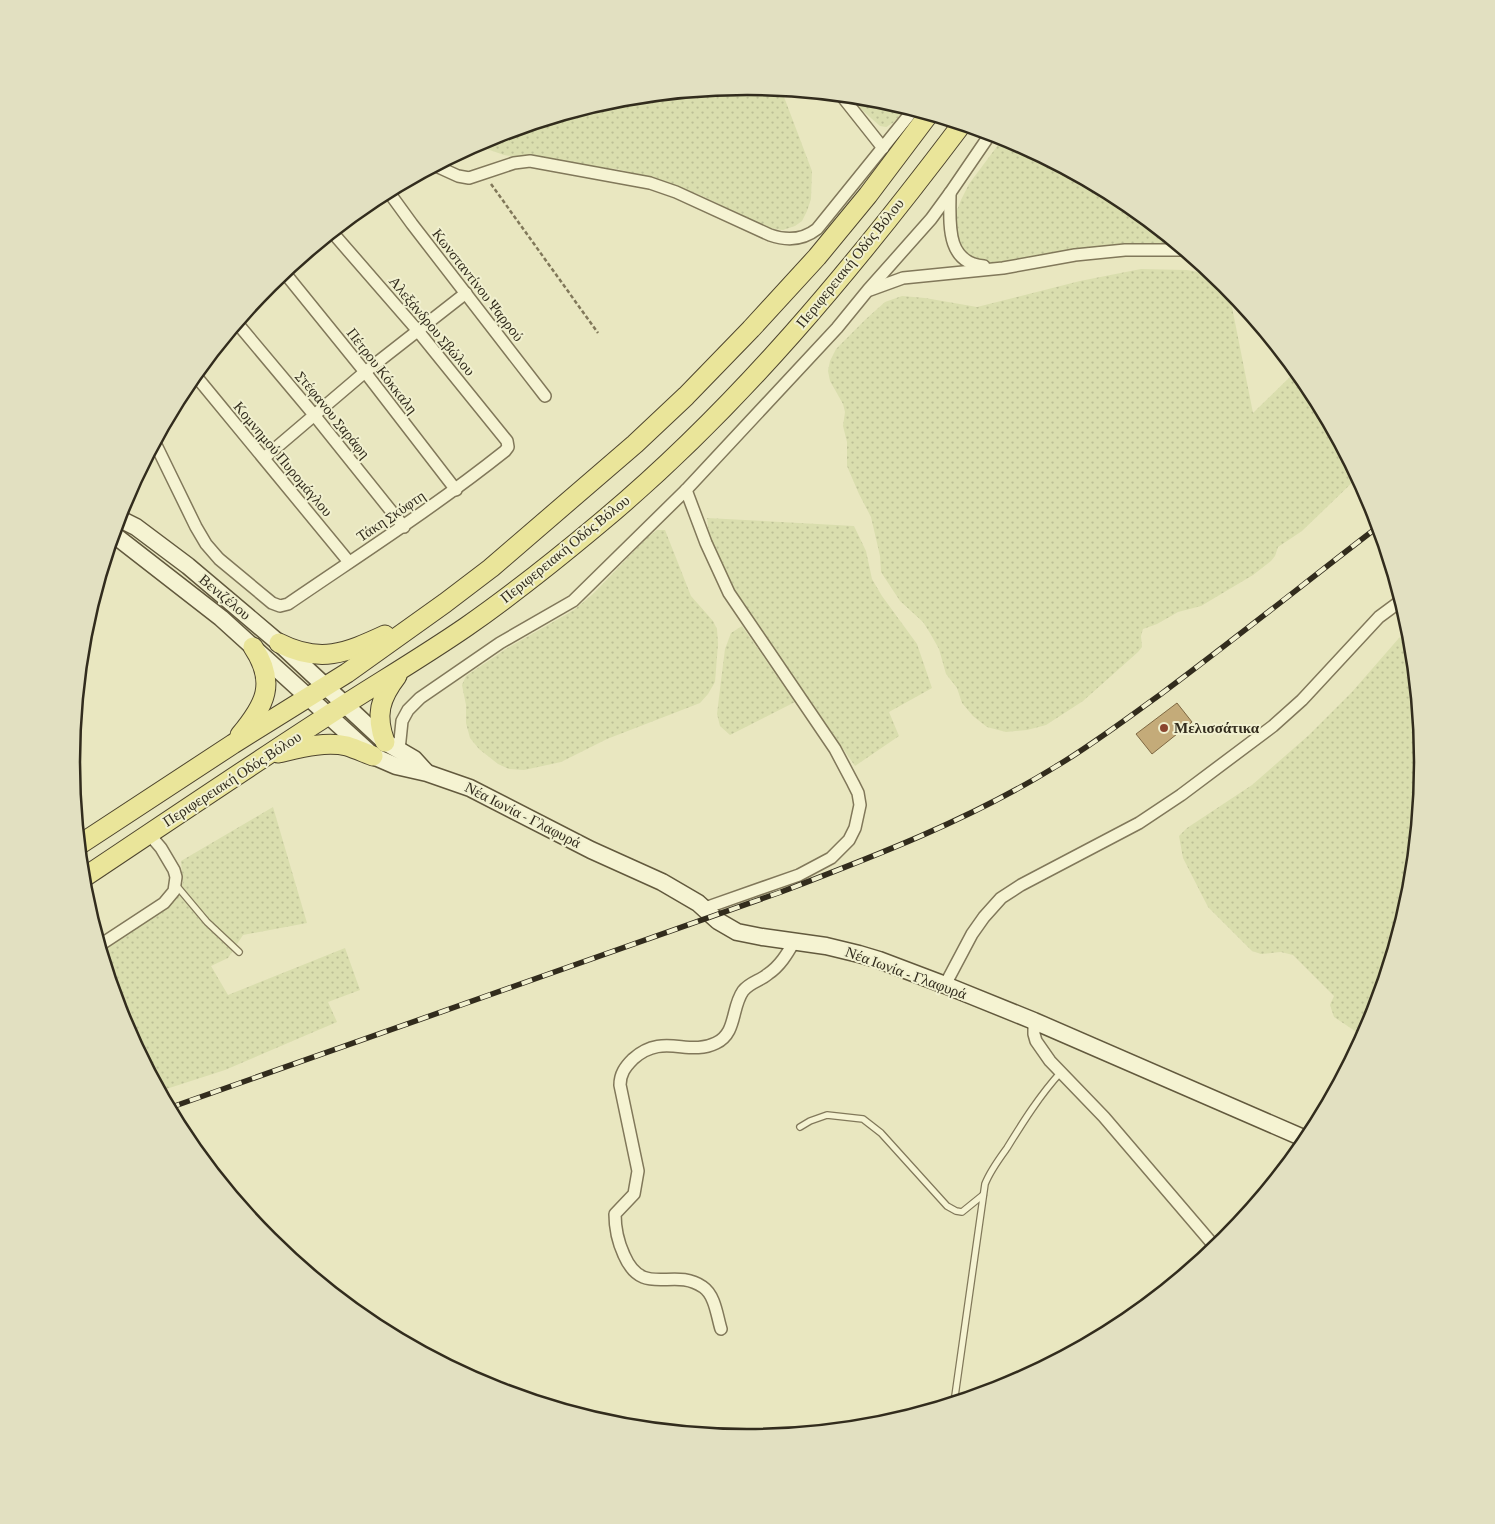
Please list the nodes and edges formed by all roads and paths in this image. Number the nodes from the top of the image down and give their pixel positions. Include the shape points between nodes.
1 (847, 102) edge
2 (910, 115) edge
3 (925, 119) edge
4 (958, 129) edge
5 (987, 139) edge
6 (884, 148) junction
7 (442, 168) edge
8 (484, 174) junction
9 (950, 193) junction
10 (393, 197) edge
11 (336, 236) edge
12 (1176, 250) edge
13 (1003, 268) junction
14 (289, 278) edge
15 (868, 290) junction
16 (466, 293) junction
17 (241, 328) edge
18 (418, 331) junction
19 (598, 333) dead end
20 (366, 372) junction
21 (200, 381) edge
22 (545, 396) dead end
23 (315, 416) junction
24 (507, 441) joint
25 (158, 449) edge
26 (264, 458) junction
27 (456, 490) junction
28 (686, 490) junction
29 (125, 522) edge
30 (404, 527) junction
31 (118, 538) edge
32 (349, 562) junction
33 (1396, 605) edge
34 (427, 616) junction
35 (279, 643) junction
36 (253, 647) junction
37 (403, 668) junction
38 (325, 685) junction
39 (308, 697) junction
40 (345, 704) junction
41 (328, 715) junction
42 (233, 744) junction
43 (392, 746) junction
44 (267, 756) junction
45 (373, 756) junction
46 (426, 773) junction
47 (149, 834) junction
48 (85, 842) edge
49 (90, 873) edge
50 (176, 885) junction
51 (705, 908) junction
52 (794, 942) junction
53 (105, 943) edge
54 (238, 952) dead end
55 (945, 985) junction
56 (1034, 1022) junction
57 (1060, 1072) junction
58 (800, 1127) dead end
59 (1300, 1137) edge
60 (983, 1196) junction
61 (1211, 1242) edge
62 (721, 1329) dead end
63 (955, 1396) edge

1 - 6 street
2 - 6 street
3 - 34 main road, Περιφερειακή Οδός Βόλου via 817,257 686,396 491,568
4 - 37 main road, Περιφερειακή Οδός Βόλου via 783,344 686,446 599,524 467,626
5 - 9 street
6 - 8 street via 817,229 793,239 770,235 650,183 530,161
7 - 8 street via 464,177
8 - 19 path
9 - 13 street via 950,228 962,257 973,265
9 - 15 street
10 - 16 street, Κωνσταντίνου Ψαρρού
11 - 18 street, Αλεξάνδρου Σβώλου
12 - 13 street via 1125,250 1075,255
13 - 15 street via 903,278
14 - 20 street, Πέτρου Κόκκαλη
15 - 28 street via 837,328
16 - 18 street
16 - 22 street, Κωνσταντίνου Ψαρρού
17 - 23 street, Στέφανου Σαράφη
18 - 20 street
18 - 24 street, Αλεξάνδρου Σβώλου
20 - 23 street
20 - 27 street, Πέτρου Κόκκαλη
21 - 26 street, Κομνημού Πυρομάγλου
23 - 26 street
23 - 30 street, Στέφανου Σαράφη
24 - 27 street, Τάκη Σκύφτη via 506,451
25 - 32 street, Τάκη Σκύφτη via 200,536 211,551 272,603 288,604
26 - 32 street, Κομνημού Πυρομάγλου
27 - 30 street, Τάκη Σκύφτη
28 - 43 street via 573,601 500,643 420,698 408,710
28 - 51 street via 729,593 831,743 853,782 860,805 849,840 831,858 799,875
29 - 35 main road, Βενιζέλου via 188,566
30 - 32 street, Τάκη Σκύφτη
31 - 36 main road, Βενιζέλου
33 - 55 street via 1379,617 1302,700 1273,726 1181,796 1139,823 1021,884 1001,898 972,934
34 - 35 main road via 364,645 331,654 307,654
34 - 38 main road, Περιφερειακή Οδός Βόλου
35 - 38 main road, Βενιζέλου
36 - 39 main road, Βενιζέλου
36 - 42 main road via 265,671 266,689 260,708
37 - 40 main road, Περιφερειακή Οδός Βόλου
37 - 43 main road via 388,688 381,706 380,724
38 - 39 main road, Περιφερειακή Οδός Βόλου
38 - 40 main road, Νέα Ιωνία - Γλαφυρά
39 - 41 main road, Νέα Ιωνία - Γλαφυρά
39 - 42 main road, Περιφερειακή Οδός Βόλου
40 - 41 main road, Περιφερειακή Οδός Βόλου
40 - 43 main road, Νέα Ιωνία - Γλαφυρά
41 - 44 main road, Περιφερειακή Οδός Βόλου
41 - 45 main road, Νέα Ιωνία - Γλαφυρά
42 - 48 main road, Περιφερειακή Οδός Βόλου
43 - 46 main road, Νέα Ιωνία - Γλαφυρά via 414,759
44 - 45 main road via 328,745 349,747
44 - 47 main road, Περιφερειακή Οδός Βόλου
45 - 46 main road, Νέα Ιωνία - Γλαφυρά
46 - 51 main road, Νέα Ιωνία - Γλαφυρά via 470,788 591,850 654,878
47 - 49 main road, Περιφερειακή Οδός Βόλου
47 - 50 street via 174,870
50 - 53 street via 164,903
50 - 54 lane
51 - 52 main road, Νέα Ιωνία - Γλαφυρά via 718,921 737,932
52 - 55 main road, Νέα Ιωνία - Γλαφυρά via 859,954
52 - 62 street via 779,965 743,991 726,1037 705,1047 659,1045 649,1048 629,1062 620,1074 638,1171 634,1194 615,1214 618,1243 629,1267 640,1277 674,1278 703,1286 713,1301
55 - 56 main road, Νέα Ιωνία - Γλαφυρά
56 - 57 street via 1036,1041
56 - 59 main road, Νέα Ιωνία - Γλαφυρά
57 - 60 lane via 988,1176
57 - 61 street via 1104,1117
58 - 60 lane via 827,1116 863,1120 881,1133 947,1206 962,1212
60 - 63 lane

